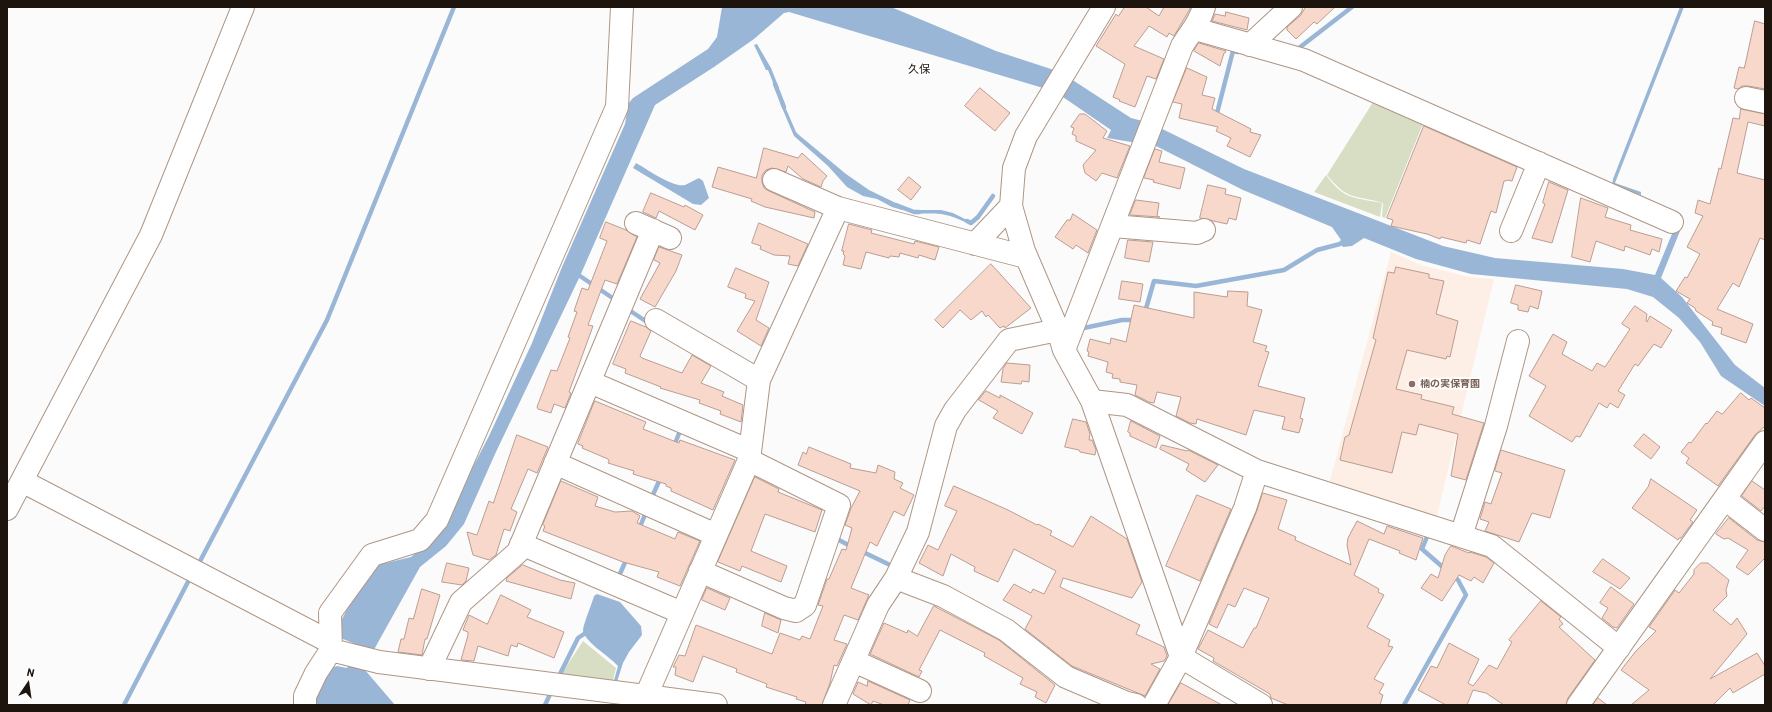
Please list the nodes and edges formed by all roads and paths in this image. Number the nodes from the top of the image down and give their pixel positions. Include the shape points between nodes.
1 (243, 7) edge
2 (622, 7) edge
3 (1104, 7) edge
4 (1204, 7) edge
5 (1291, 7) edge
6 (1195, 29) junction
7 (1250, 45) junction
8 (1539, 163) junction
9 (774, 180) dead end
10 (1011, 206) junction
11 (838, 208) junction
12 (1672, 222) dead end
13 (1113, 226) junction
14 (653, 230) dead end
15 (1204, 230) dead end
16 (1511, 231) dead end
17 (975, 244) junction
18 (1026, 257) junction
19 (656, 320) dead end
20 (1061, 340) junction
21 (1518, 341) dead end
22 (759, 380) junction
23 (590, 382) junction
24 (1092, 401) junction
25 (1765, 442) edge
26 (750, 456) junction
27 (556, 463) junction
28 (1257, 472) junction
29 (22, 481) junction
30 (1725, 499) junction
31 (7, 509) edge
32 (1765, 530) edge
33 (716, 535) junction
34 (1461, 536) junction
35 (521, 544) junction
36 (700, 571) junction
37 (896, 578) junction
38 (682, 613) junction
39 (331, 646) junction
40 (1619, 648) junction
41 (1181, 657) junction
42 (854, 661) junction
43 (430, 669) junction
44 (920, 691) dead end
45 (646, 696) junction
46 (305, 705) edge
47 (716, 705) edge
48 (834, 705) edge
49 (1136, 705) edge
50 (1154, 705) edge
51 (1260, 705) edge
52 (1578, 705) edge

1 - 29 street via 151,235
2 - 39 street via 617,107 437,520 420,540 372,555 330,613
3 - 10 street via 1026,136 1014,168
4 - 6 street
5 - 7 street
6 - 7 street
6 - 13 street via 1187,36 1182,46
7 - 8 street via 1304,60
8 - 12 street
8 - 16 street
9 - 11 street
10 - 17 street
10 - 18 street
11 - 17 street
11 - 22 street via 825,259
13 - 15 street via 1197,233
13 - 20 street
14 - 23 street
17 - 18 street
18 - 20 street
19 - 22 street
20 - 24 street
20 - 37 street via 1009,340 955,410 946,426 918,532
21 - 34 street via 1496,426
22 - 26 street
23 - 26 street
23 - 27 street
24 - 28 street via 1128,405
24 - 41 street
25 - 30 street
26 - 33 street
26 - 36 street via 839,504 805,605 796,611 784,608
27 - 33 street
27 - 35 street
28 - 34 street
28 - 41 street via 1245,508
29 - 31 street
29 - 39 street
30 - 32 street
30 - 40 street
33 - 36 street
34 - 40 street via 1492,546
35 - 38 street
35 - 43 street via 518,552 461,602
36 - 38 street
37 - 42 street via 878,605
37 - 49 street via 943,596 1006,630 1066,677
38 - 45 street
39 - 43 street via 379,662
39 - 46 street via 305,696
40 - 52 street
41 - 50 street
41 - 51 street
42 - 44 street
42 - 48 street
43 - 45 street
45 - 47 street

